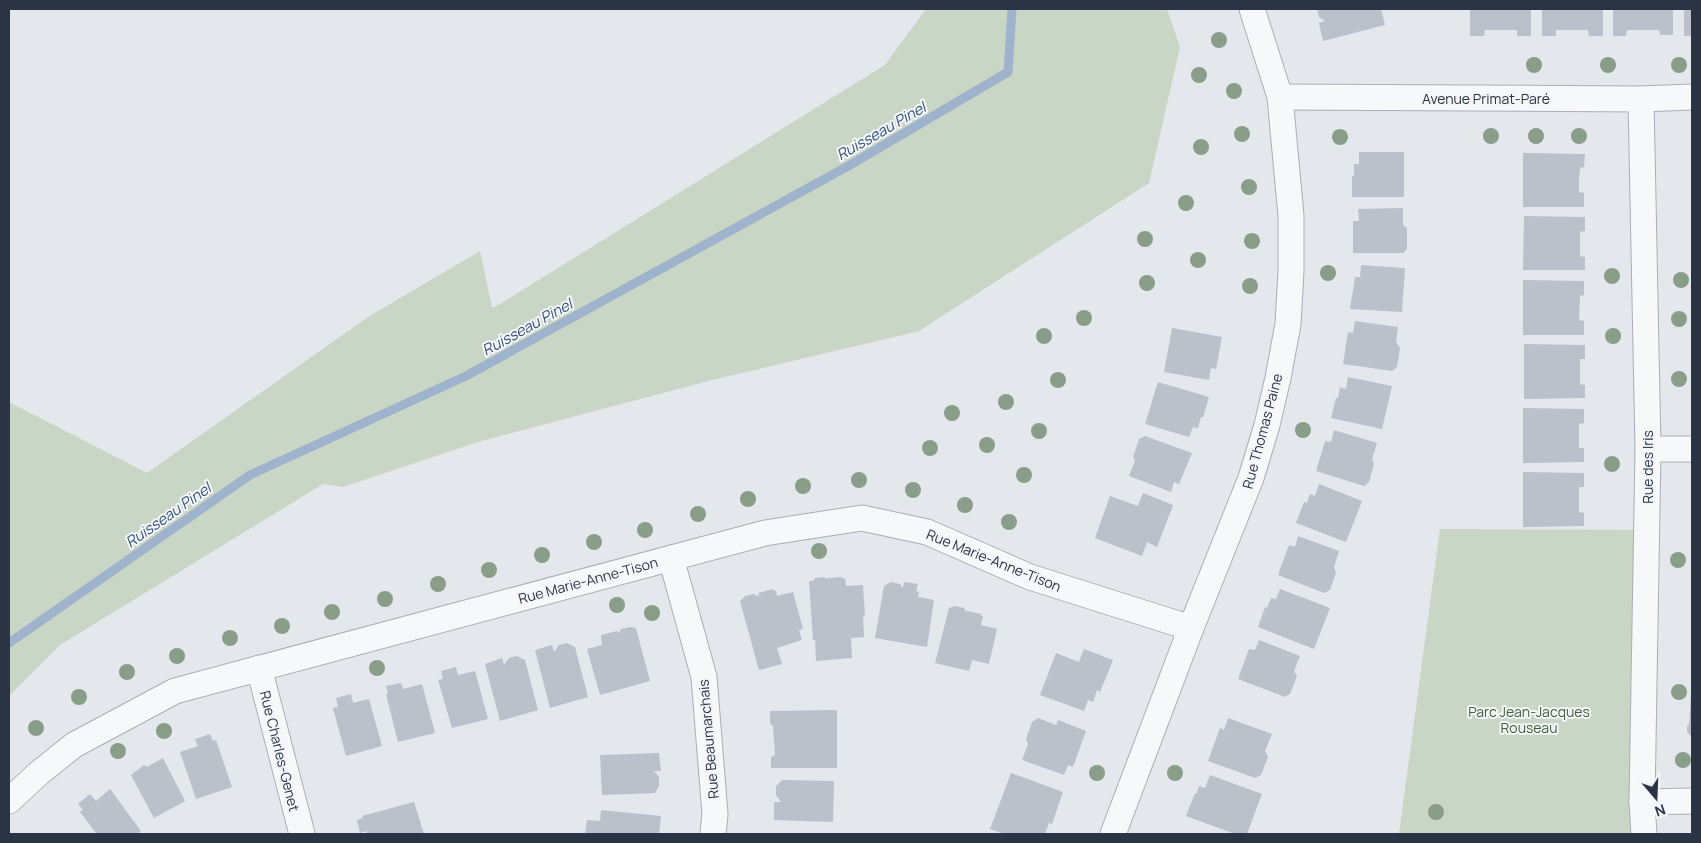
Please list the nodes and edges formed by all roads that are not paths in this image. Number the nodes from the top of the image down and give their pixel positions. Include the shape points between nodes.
1 (1252, 9) edge
2 (1280, 97) junction
3 (1692, 97) edge
4 (1641, 99) junction
5 (1648, 448) junction
6 (1692, 449) edge
7 (671, 558) junction
8 (1191, 628) junction
9 (259, 668) junction
10 (9, 801) edge
11 (1692, 801) edge
12 (1642, 802) junction
13 (302, 834) edge
14 (713, 834) edge
15 (1114, 834) edge
16 (1644, 834) edge

1 - 2 street, Rue Thomas Paine
2 - 4 street, Avenue Primat-Paré
2 - 8 street, Rue Thomas Paine via 1291,216 1292,271 1288,324 1278,378 1252,478
3 - 4 street, Avenue Primat-Paré
4 - 5 street, Rue des Iris
5 - 6 street
5 - 12 street, Rue des Iris
7 - 8 street, Rue Marie-Anne-Tison via 765,533 862,518 927,532 1030,577
7 - 9 street, Rue Marie-Anne-Tison
7 - 14 street, Rue Beaumarchais via 704,677 715,814
8 - 15 street, Rue Thomas Paine
9 - 10 street, Rue Marie-Anne-Tison via 175,691 113,723 74,745
9 - 13 street, Rue Charles-Genet
11 - 12 street
12 - 16 street, Rue des Iris

